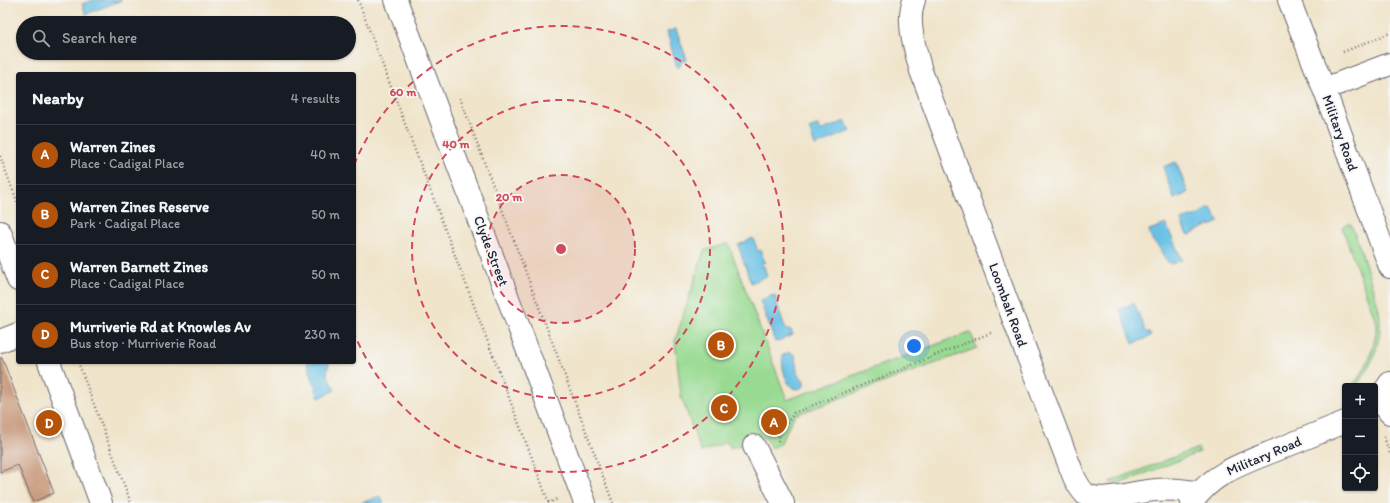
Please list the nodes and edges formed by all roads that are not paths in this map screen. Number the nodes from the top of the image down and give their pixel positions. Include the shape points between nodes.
1 (396, 0) edge
2 (914, 0) edge
3 (1290, 0) edge
4 (1390, 64) edge
5 (1324, 88) junction
6 (0, 232) edge
7 (1390, 267) edge
8 (16, 275) edge
9 (16, 335) edge
10 (0, 341) edge
11 (50, 364) edge
12 (1342, 423) edge
13 (754, 446) dead end
14 (1196, 497) edge
15 (101, 503) edge
16 (585, 503) edge
17 (783, 503) edge

1 - 16 street, Clyde Street
2 - 14 street, Loombah Road via 911,7 912,38 921,71 1074,477 1086,496 1097,501 1108,502 1156,490
3 - 5 street, Military Road
4 - 5 street
5 - 7 street, Military Road
6 - 8 street
9 - 10 street
11 - 15 street
12 - 14 street, Military Road via 1235,467 1216,478
13 - 17 street

